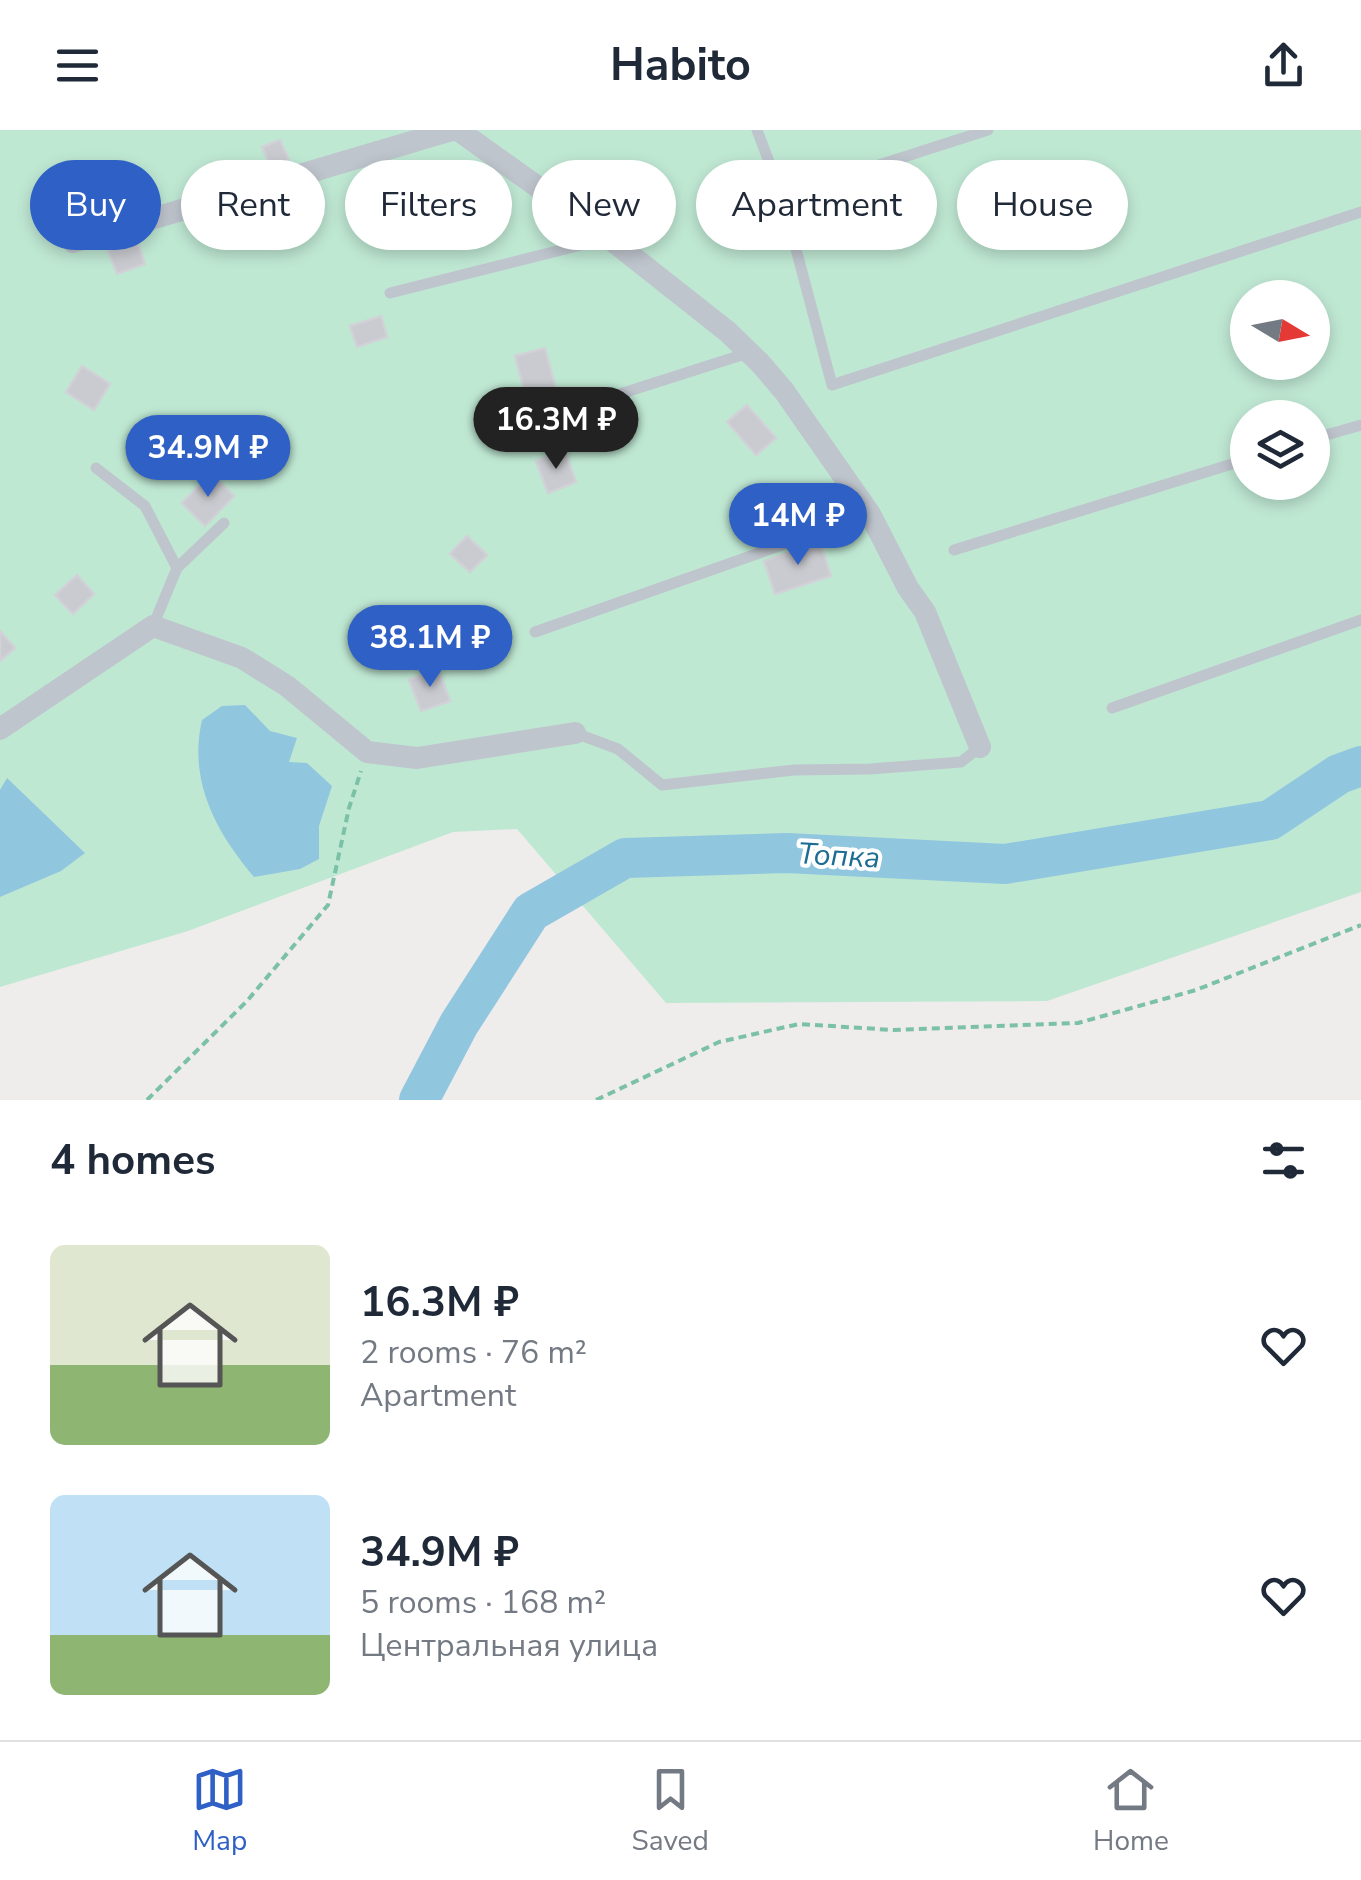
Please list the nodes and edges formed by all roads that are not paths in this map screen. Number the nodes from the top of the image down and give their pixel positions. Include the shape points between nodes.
1 (455, 130) edge
2 (757, 130) edge
3 (988, 130) edge
4 (768, 160) edge
5 (894, 160) edge
6 (532, 184) edge
7 (1361, 212) edge
8 (161, 216) edge
9 (561, 250) edge
10 (624, 250) edge
11 (796, 250) edge
12 (390, 293) dead end
13 (748, 353) junction
14 (1361, 425) edge
15 (1330, 434) edge
16 (485, 437) dead end
17 (1230, 465) edge
18 (96, 468) dead end
19 (870, 514) junction
20 (224, 523) dead end
21 (954, 550) dead end
22 (178, 568) junction
23 (1361, 620) edge
24 (153, 626) junction
25 (535, 632) dead end
26 (1112, 708) dead end
27 (0, 729) edge
28 (575, 733) joint
29 (980, 748) joint

1 - 6 street
1 - 8 street
2 - 4 lane
3 - 5 lane
7 - 11 lane via 832,385
9 - 12 lane
10 - 13 street
13 - 16 lane
13 - 19 street via 784,391
14 - 15 lane
17 - 21 lane
18 - 22 lane via 145,506
19 - 25 lane
19 - 29 street via 925,612
20 - 22 lane
22 - 24 lane
23 - 26 lane
24 - 27 street
24 - 28 street via 242,658 367,752 417,758
28 - 29 lane via 618,749 662,785 961,762

